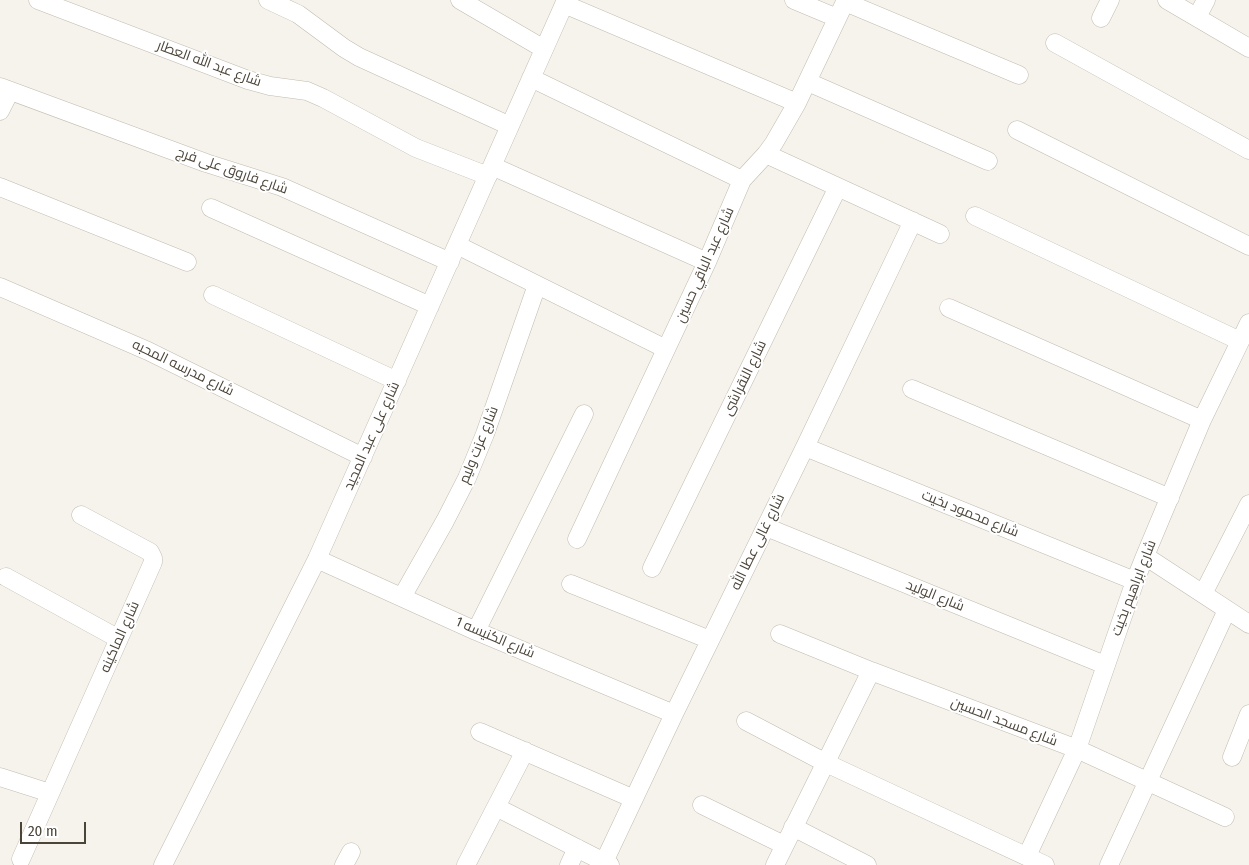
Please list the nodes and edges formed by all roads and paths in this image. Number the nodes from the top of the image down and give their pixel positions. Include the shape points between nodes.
1 (38, 0) edge
2 (268, 0) edge
3 (460, 0) edge
4 (794, 0) edge
5 (1110, 0) edge
6 (1166, 0) edge
7 (1206, 0) edge
8 (565, 2) edge
9 (843, 7) edge
10 (1101, 18) dead end
11 (1197, 18) junction
12 (1055, 44) dead end
13 (1249, 48) edge
14 (544, 49) junction
15 (1018, 75) dead end
16 (531, 78) junction
17 (808, 82) junction
18 (5, 89) edge
19 (797, 103) junction
20 (0, 111) edge
21 (510, 126) junction
22 (1017, 130) dead end
23 (1249, 150) edge
24 (766, 154) junction
25 (988, 161) dead end
26 (490, 171) junction
27 (742, 180) junction
28 (0, 187) edge
29 (838, 187) junction
30 (211, 208) dead end
31 (975, 216) dead end
32 (913, 221) junction
33 (940, 234) dead end
34 (457, 245) junction
35 (1249, 246) edge
36 (187, 262) dead end
37 (450, 262) junction
38 (707, 262) junction
39 (537, 285) junction
40 (0, 286) edge
41 (213, 296) dead end
42 (430, 306) junction
43 (949, 308) dead end
44 (1246, 333) edge
45 (666, 349) junction
46 (397, 380) junction
47 (912, 390) dead end
48 (584, 414) dead end
49 (1202, 420) junction
50 (805, 447) junction
51 (362, 457) junction
52 (1170, 498) junction
53 (1249, 504) edge
54 (81, 515) dead end
55 (766, 527) junction
56 (578, 539) dead end
57 (1145, 556) junction
58 (317, 559) junction
59 (652, 568) dead end
60 (6, 577) dead end
61 (1135, 581) junction
62 (571, 584) dead end
63 (1203, 594) junction
64 (402, 597) junction
65 (1228, 610) junction
66 (1249, 624) edge
67 (476, 631) junction
68 (780, 634) dead end
69 (118, 639) junction
70 (710, 640) junction
71 (1105, 665) junction
72 (871, 671) junction
73 (674, 714) junction
74 (1249, 714) edge
75 (746, 721) dead end
76 (480, 732) dead end
77 (1077, 749) junction
78 (525, 751) junction
79 (1232, 757) dead end
80 (826, 763) junction
81 (0, 777) edge
82 (1148, 781) junction
83 (50, 793) junction
84 (634, 799) junction
85 (702, 805) dead end
86 (496, 807) junction
87 (1225, 817) dead end
88 (794, 827) junction
89 (784, 845) junction
90 (577, 848) junction
91 (1027, 856) junction
92 (21, 859) dead end
93 (1115, 863) edge
94 (607, 864) edge
95 (163, 865) edge
96 (466, 865) edge
97 (569, 865) edge
98 (775, 865) edge
99 (867, 865) edge
100 (1045, 865) edge

1 - 26 street, شارع عبد الله العطار via 248,80 307,91 416,148
2 - 21 street via 298,14 359,57
3 - 14 street
4 - 9 street
5 - 10 street
6 - 11 street
7 - 11 street
8 - 14 street, شارع على عبد المجيد
8 - 19 street
9 - 15 street
9 - 17 street, شارع عبد الباقي حسين
11 - 13 street
12 - 23 street
14 - 16 street, شارع على عبد المجيد
16 - 21 street, شارع على عبد المجيد
16 - 27 street
17 - 19 street, شارع عبد الباقي حسين
17 - 25 street
18 - 20 street
18 - 37 street, شارع فاروق على فرج via 206,163 282,186
19 - 24 street, شارع عبد الباقي حسين
21 - 26 street, شارع على عبد المجيد
22 - 35 street
24 - 27 street, شارع عبد الباقي حسين
24 - 29 street
26 - 34 street, شارع على عبد المجيد
26 - 38 street, شارع عبد الله العطار
27 - 38 street, شارع عبد الباقي حسين
28 - 36 street
29 - 32 street
29 - 59 street, شارع النقراشى
30 - 42 street
31 - 44 street
32 - 33 street
32 - 50 street, شارع غالى عطا الله
34 - 37 street, شارع على عبد المجيد
34 - 39 street
37 - 42 street, شارع على عبد المجيد
38 - 45 street, شارع عبد الباقي حسين
39 - 45 street
39 - 64 street, شارع عزت وليم via 467,478
40 - 51 street, شارع مدرسه المحبه via 148,350
41 - 46 street
42 - 46 street, شارع على عبد المجيد
43 - 49 street
44 - 49 street, شارع ابراهيم بخيت
45 - 56 street, شارع عبد الباقي حسين
46 - 51 street, شارع على عبد المجيد
47 - 52 street
48 - 67 street
49 - 52 street, شارع ابراهيم بخيت
50 - 55 street, شارع غالى عطا الله
50 - 61 street, شارع محمود بخيت
51 - 58 street, شارع على عبد المجيد
52 - 57 street, شارع ابراهيم بخيت
53 - 63 street
54 - 69 street, شارع الماكينه via 150,552 153,558
55 - 70 street, شارع غالى عطا الله
55 - 71 street, شارع الوليد
57 - 61 street, شارع ابراهيم بخيت
57 - 63 street
58 - 64 street, شارع الكنيسه 1
58 - 95 street, شارع على عبد المجيد
60 - 69 street
61 - 71 street, شارع ابراهيم بخيت
62 - 70 street
63 - 65 street
64 - 67 street, شارع الكنيسه 1
65 - 66 street
65 - 82 street
67 - 73 street, شارع الكنيسه 1
68 - 72 street, شارع مسجد الحسين
69 - 83 street, شارع الماكينه
70 - 73 street, شارع غالى عطا الله
71 - 77 street, شارع ابراهيم بخيت
72 - 77 street, شارع مسجد الحسين
72 - 80 street
73 - 84 street, شارع غالى عطا الله
74 - 79 street
75 - 80 street
76 - 78 street
77 - 82 street, شارع مسجد الحسين
77 - 91 street, شارع ابراهيم بخيت
78 - 84 street
78 - 86 street
80 - 88 street
80 - 91 street
81 - 83 street
82 - 87 street, شارع مسجد الحسين
82 - 93 street
83 - 92 street, شارع الماكينه
84 - 94 street, شارع غالى عطا الله
85 - 89 street
86 - 90 street
86 - 96 street
88 - 89 street
88 - 99 street
89 - 98 street
90 - 94 street
90 - 97 street
91 - 100 street

